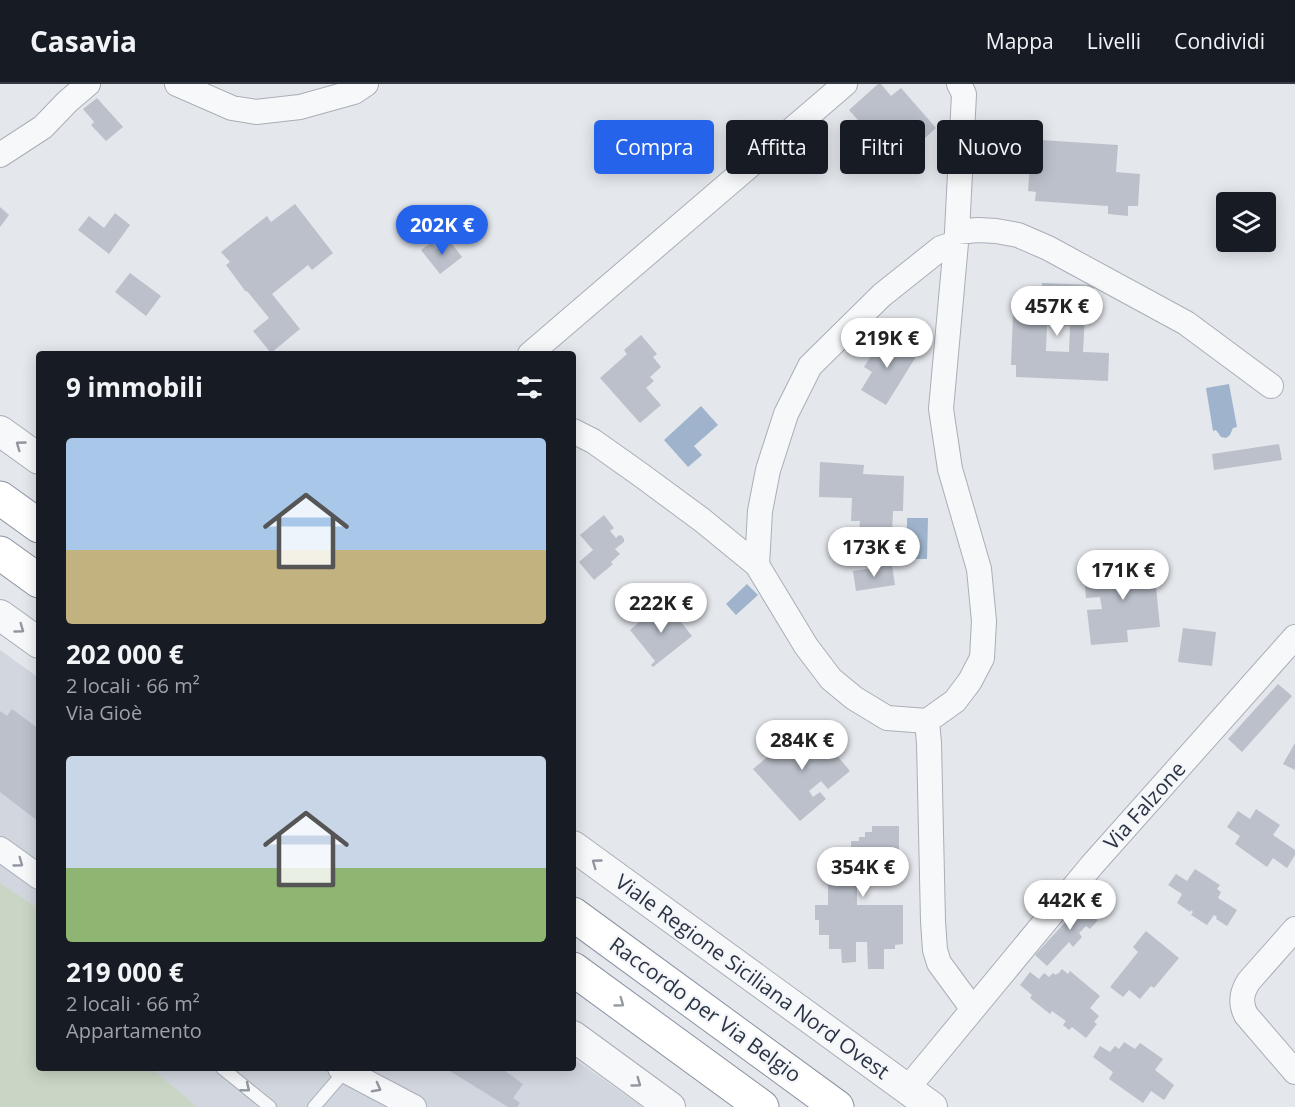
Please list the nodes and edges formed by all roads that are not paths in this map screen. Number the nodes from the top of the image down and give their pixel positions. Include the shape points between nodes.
1 (88, 84) edge
2 (177, 84) edge
3 (366, 84) edge
4 (845, 84) edge
5 (959, 84) edge
6 (0, 155) edge
7 (957, 238) junction
8 (534, 351) edge
9 (1271, 386) dead end
10 (0, 431) edge
11 (576, 432) edge
12 (36, 457) edge
13 (0, 498) edge
14 (36, 524) edge
15 (0, 553) edge
16 (757, 565) junction
17 (36, 579) edge
18 (0, 615) edge
19 (1295, 637) edge
20 (36, 642) edge
21 (927, 721) junction
22 (576, 848) edge
23 (0, 849) edge
24 (36, 875) edge
25 (576, 916) edge
26 (1295, 929) edge
27 (576, 971) edge
28 (972, 1008) junction
29 (576, 1038) edge
30 (226, 1071) edge
31 (342, 1071) edge
32 (345, 1071) edge
33 (1295, 1071) edge
34 (907, 1089) junction
35 (270, 1107) edge
36 (314, 1107) edge
37 (414, 1107) edge
38 (670, 1107) edge
39 (762, 1107) edge
40 (837, 1107) edge
41 (932, 1107) edge

1 - 6 street via 43,127
2 - 3 street via 232,108 256,112 300,107 354,92
4 - 8 street
5 - 7 street via 964,93
7 - 9 street via 978,230 996,231 1018,235 1048,248 1186,323
7 - 16 street via 882,296 810,366 786,414 768,470 760,511
7 - 21 street via 940,409 950,469 980,569 983,649 970,681 955,701
12 -> 10 street
11 - 16 street via 650,481
13 - 14 highway
15 - 17 highway
16 - 21 street via 806,646 831,679 887,718
18 -> 20 street
19 - 28 street, Via Falzone via 1092,865
21 - 28 street via 935,950 939,963
34 -> 22 street, Viale Regione Siciliana Nord Ovest
23 -> 24 street
25 - 40 highway, Raccordo per Via Belgio
26 - 33 street via 1249,981 1242,1007
27 -> 39 highway
28 - 34 street, Via Falzone
29 -> 38 street
30 -> 35 lane
31 - 36 lane
32 -> 37 street
34 - 41 street, Viale Regione Siciliana Nord Ovest

